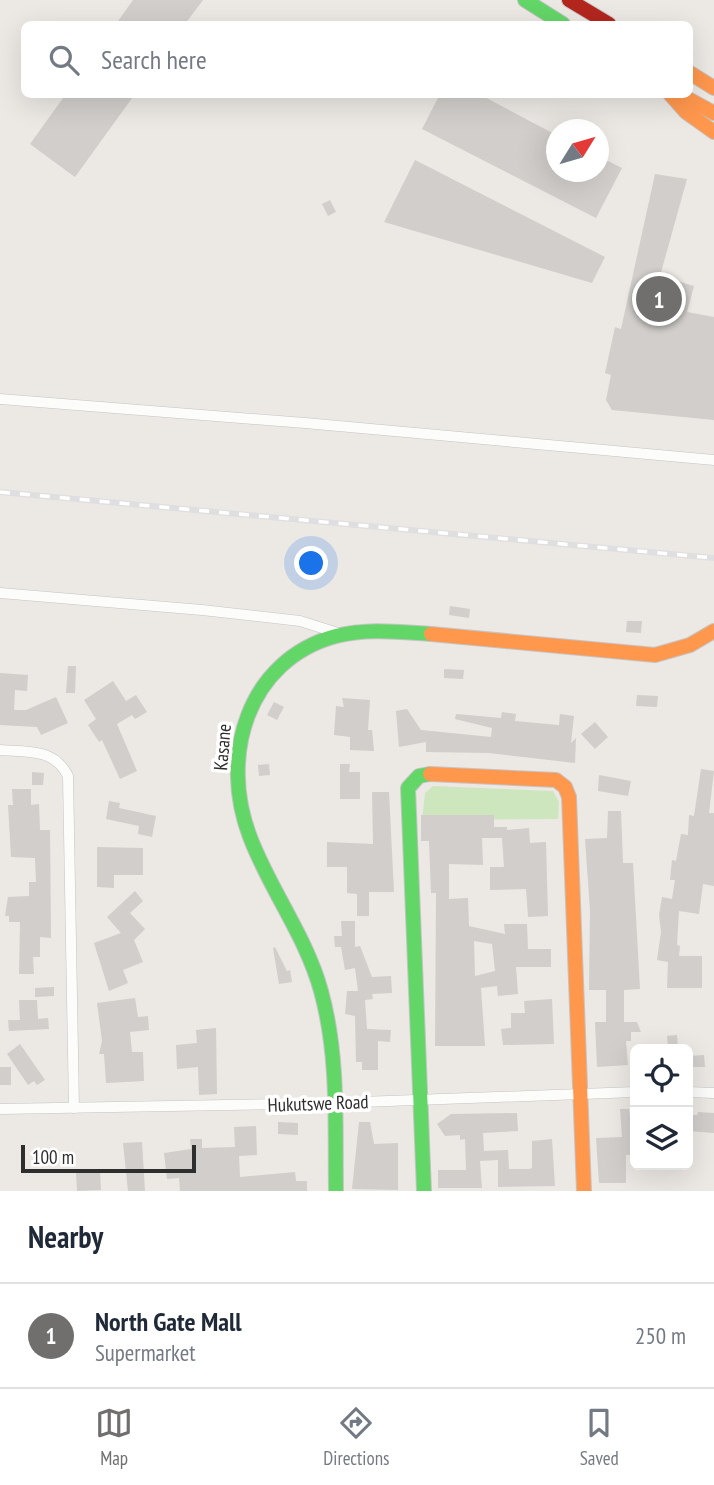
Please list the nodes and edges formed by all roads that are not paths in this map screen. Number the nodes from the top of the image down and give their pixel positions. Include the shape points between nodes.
1 (525, 0) edge
2 (569, 0) edge
3 (558, 21) edge
4 (604, 21) edge
5 (693, 76) edge
6 (714, 88) edge
7 (674, 98) edge
8 (686, 98) edge
9 (714, 113) edge
10 (714, 132) edge
11 (0, 398) edge
12 (714, 460) edge
13 (0, 593) edge
14 (714, 631) edge
15 (338, 633) junction
16 (0, 750) edge
17 (580, 1092) junction
18 (630, 1092) edge
19 (693, 1092) edge
20 (714, 1093) edge
21 (420, 1100) junction
22 (334, 1103) junction
23 (74, 1108) junction
24 (0, 1109) edge
25 (336, 1191) edge
26 (424, 1191) edge
27 (584, 1191) edge

1 - 3 main road
2 - 4 main road
5 - 6 main road
7 - 10 main road
8 - 9 main road
11 - 12 street
13 - 15 street via 300,621
14 - 15 main road, Kasane via 690,645 655,655 382,630
15 - 22 main road, Kasane via 292,656 259,687 238,738 237,775 257,855 296,925 322,992
16 - 23 street via 44,753 55,758 68,776
17 - 18 street, Hukutswe Road
17 - 21 street, Hukutswe Road
17 - 21 main road via 569,797 565,787 556,780 437,772 419,776 408,788
17 - 27 main road
19 - 20 street
21 - 22 street, Hukutswe Road
21 - 26 main road
22 - 23 street, Hukutswe Road
22 - 25 main road, Kasane
23 - 24 street, Hukutswe Road

